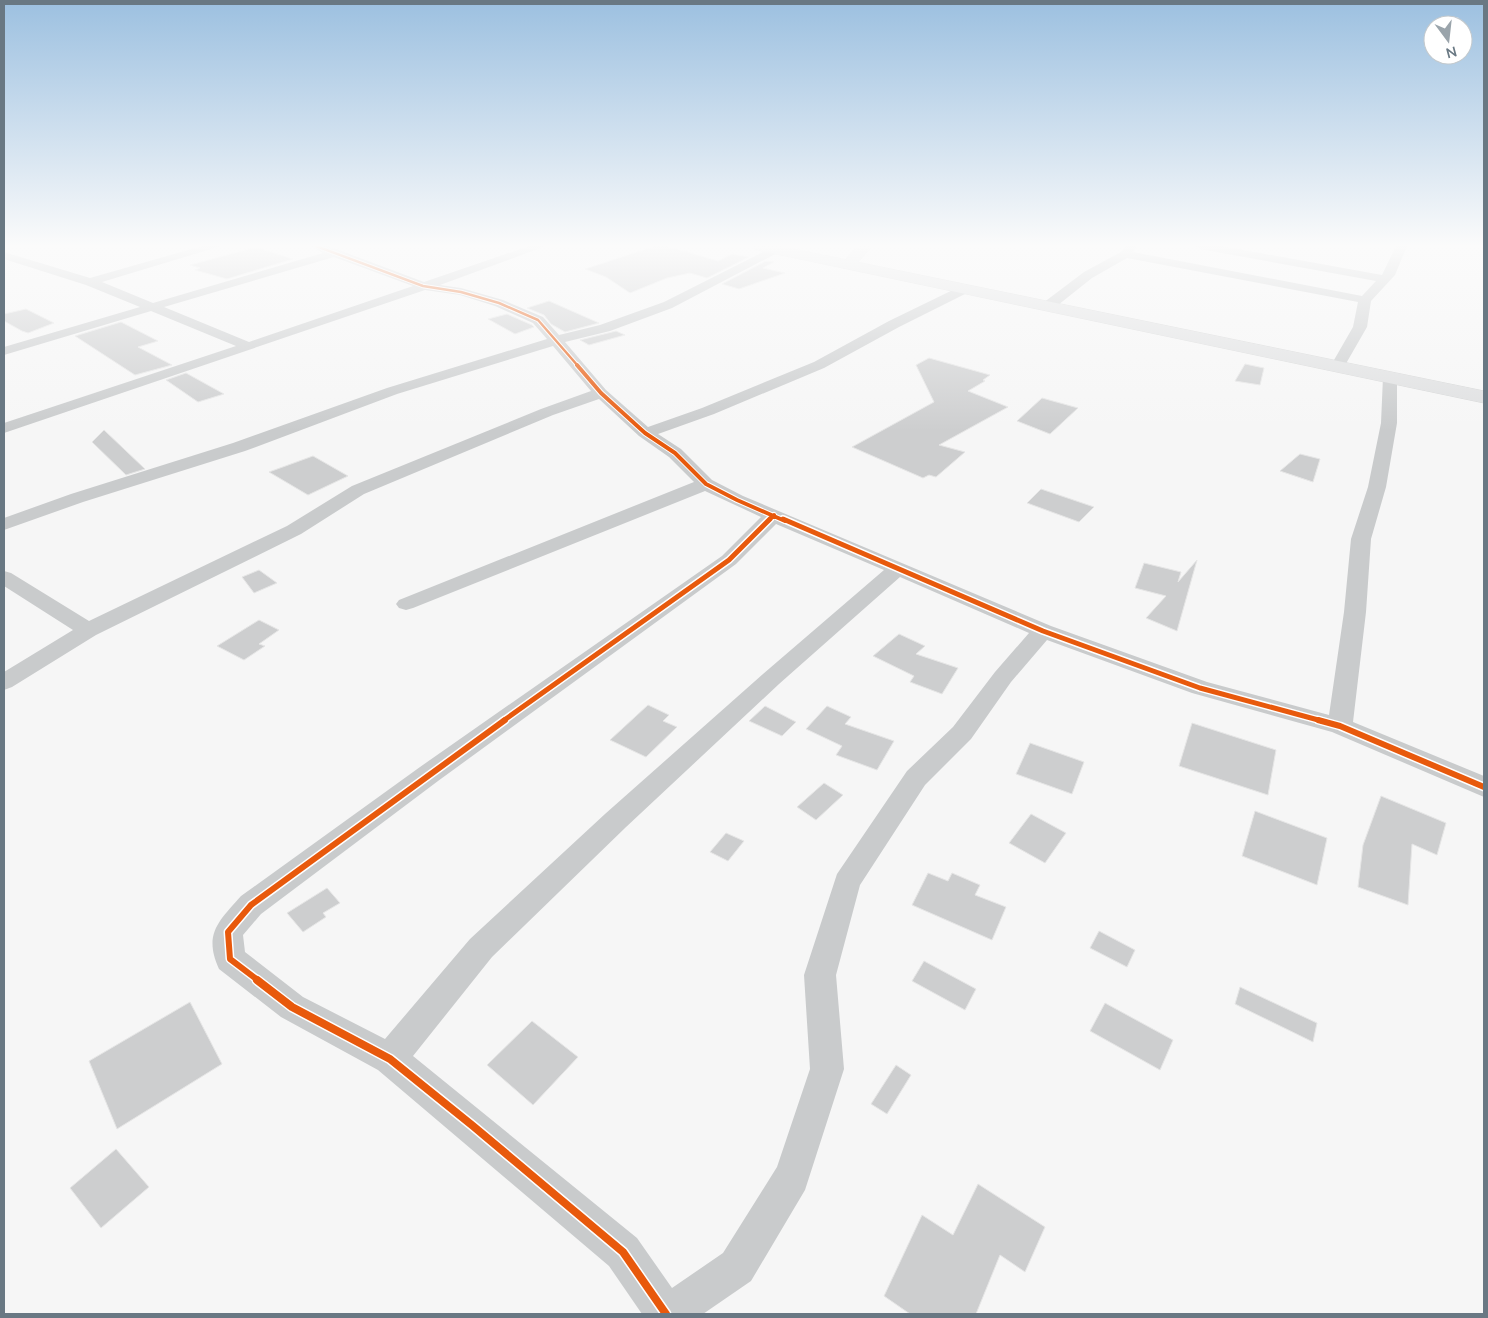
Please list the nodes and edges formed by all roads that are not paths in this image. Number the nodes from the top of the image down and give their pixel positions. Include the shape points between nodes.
1 (152, 308) joint
2 (360, 308) edge
3 (509, 308) edge
4 (661, 308) edge
5 (929, 308) edge
6 (1055, 308) edge
7 (1364, 308) edge
8 (12, 335) dead end
9 (557, 340) junction
10 (35, 341) junction
11 (248, 346) junction
12 (4, 351) edge
13 (1337, 367) junction
14 (1390, 377) junction
15 (601, 393) junction
16 (1484, 397) edge
17 (4, 428) edge
18 (644, 433) junction
19 (706, 484) junction
20 (774, 515) junction
21 (4, 524) edge
22 (897, 568) junction
23 (4, 577) edge
24 (406, 604) dead end
25 (88, 630) junction
26 (1043, 631) junction
27 (5, 681) edge
28 (1340, 726) junction
29 (1484, 787) edge
30 (390, 1059) junction
31 (668, 1314) edge

1 - 10 street
1 - 11 street
2 - 11 street
3 - 9 street via 538,320
4 - 9 street via 605,328
5 - 18 street via 810,369
6 - 13 main road
7 - 13 street via 1360,327
8 - 10 street
9 - 15 street
9 - 21 street via 392,391 239,447
10 - 12 street
11 - 17 street
13 - 14 main road
14 - 16 main road
14 - 28 street via 1389,423 1377,487 1360,539 1355,612
15 - 18 street
15 - 25 street via 358,490 294,530
18 - 19 street via 675,453
19 - 20 street
19 - 24 street
20 - 22 street
20 - 30 street via 729,560 251,905 228,932 230,959 292,1007
22 - 26 street
22 - 30 street via 615,821 481,948
23 - 25 street
25 - 27 street
26 - 28 street via 1200,688
26 - 31 street via 1003,677 962,733 916,778 847,882 820,975 827,1069 792,1177 738,1267
28 - 29 street
30 - 31 street via 623,1252

